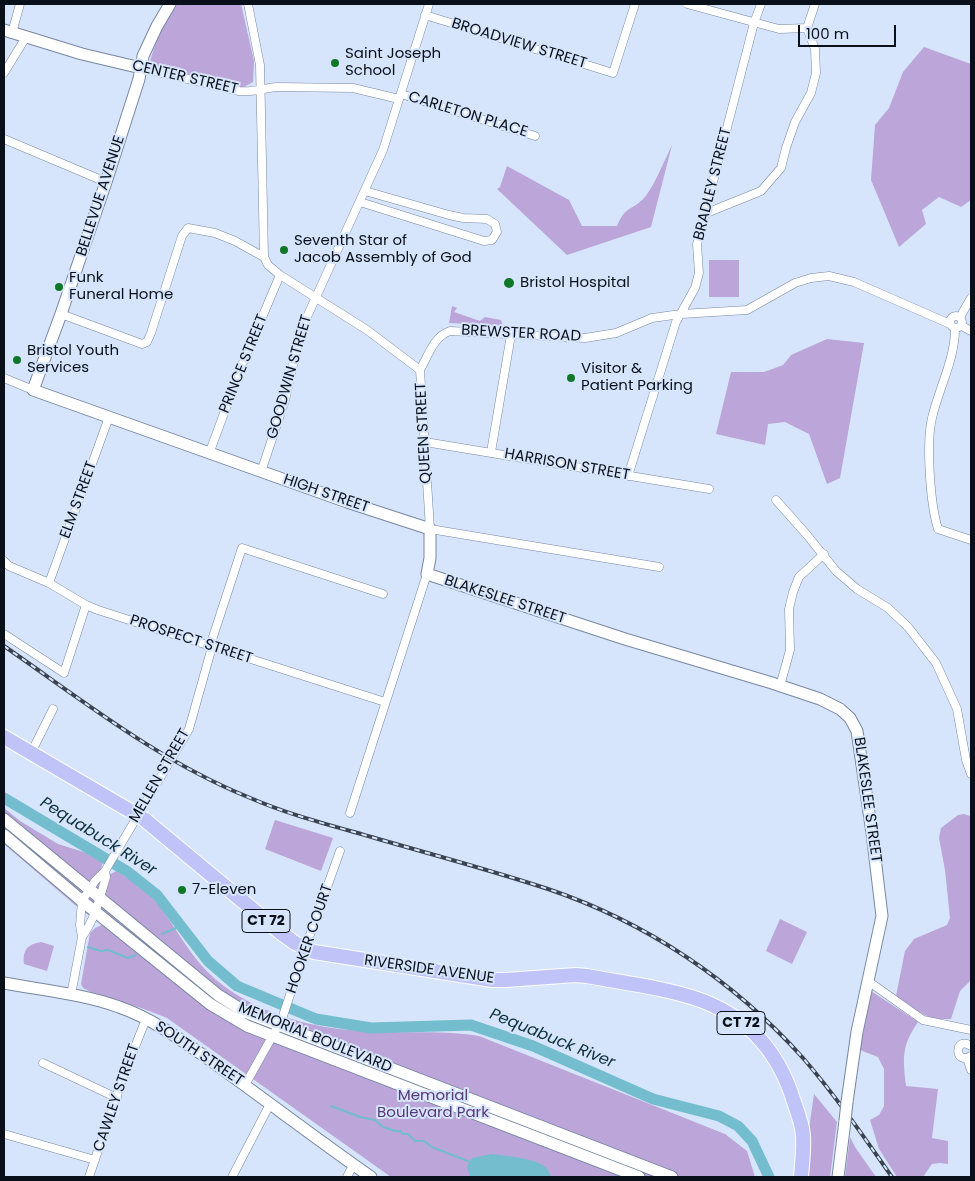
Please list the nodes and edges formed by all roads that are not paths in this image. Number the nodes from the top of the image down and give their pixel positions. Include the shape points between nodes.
1 (20, 4) edge
2 (170, 4) edge
3 (248, 4) edge
4 (428, 4) edge
5 (635, 4) edge
6 (687, 4) edge
7 (761, 4) edge
8 (816, 4) edge
9 (425, 14) junction
10 (754, 24) junction
11 (807, 28) junction
12 (8, 31) edge
13 (26, 37) junction
14 (141, 68) junction
15 (4, 73) edge
16 (261, 90) junction
17 (400, 97) junction
18 (535, 136) dead end
19 (4, 139) edge
20 (106, 182) junction
21 (365, 191) junction
22 (360, 202) junction
23 (704, 214) junction
24 (264, 257) junction
25 (280, 275) junction
26 (316, 297) junction
27 (971, 298) edge
28 (61, 314) junction
29 (680, 314) junction
30 (956, 326) junction
31 (971, 331) edge
32 (511, 335) junction
33 (420, 370) junction
34 (4, 378) edge
35 (34, 390) junction
36 (109, 417) junction
37 (424, 442) junction
38 (492, 452) junction
39 (209, 454) junction
40 (261, 472) junction
41 (628, 476) junction
42 (709, 489) dead end
43 (776, 500) dead end
44 (430, 529) junction
45 (971, 540) edge
46 (824, 554) junction
47 (4, 561) edge
48 (659, 567) dead end
49 (427, 574) junction
50 (49, 583) junction
51 (383, 594) dead end
52 (86, 605) junction
53 (4, 634) edge
54 (211, 646) junction
55 (780, 686) junction
56 (385, 702) junction
57 (53, 709) dead end
58 (4, 737) edge
59 (31, 753) junction
60 (971, 774) edge
61 (350, 813) dead end
62 (138, 815) junction
63 (4, 819) edge
64 (4, 835) edge
65 (340, 851) dead end
66 (106, 871) junction
67 (89, 889) junction
68 (100, 898) junction
69 (82, 901) junction
70 (95, 912) junction
71 (82, 937) junction
72 (305, 949) junction
73 (868, 981) junction
74 (4, 983) edge
75 (71, 995) junction
76 (146, 1019) junction
77 (281, 1021) junction
78 (968, 1029) edge
79 (272, 1036) junction
80 (968, 1045) edge
81 (969, 1057) edge
82 (43, 1063) dead end
83 (971, 1070) edge
84 (245, 1085) junction
85 (117, 1098) junction
86 (270, 1104) junction
87 (4, 1134) edge
88 (95, 1160) junction
89 (354, 1165) junction
90 (89, 1177) edge
91 (232, 1177) edge
92 (347, 1177) edge
93 (371, 1177) edge
94 (639, 1177) edge
95 (672, 1177) edge
96 (801, 1177) edge
97 (838, 1177) edge

1 - 12 street
2 - 14 street, BELLEVUE AVENUE via 149,42
3 - 16 street via 259,58
4 - 9 street, GOODWIN STREET
5 - 9 street, BROADVIEW STREET via 613,73
6 - 10 street
7 - 10 street, BRADLEY STREET
8 - 11 street
9 - 17 street, GOODWIN STREET
10 - 11 street via 779,29
10 - 23 street, BRADLEY STREET
11 - 23 street via 815,49 816,73 811,93 786,148 782,168 762,191
12 - 13 street, CENTER STREET
13 - 14 street, CENTER STREET
13 - 15 street
14 - 16 street, CENTER STREET via 233,90
14 - 20 street, BELLEVUE AVENUE
16 - 17 street, CENTER STREET via 277,87 346,88
16 - 24 street
17 - 18 street, CARLETON PLACE
17 - 21 street, GOODWIN STREET via 383,150
19 - 20 street
20 - 28 street, BELLEVUE AVENUE
21 - 22 street, GOODWIN STREET
21 - 22 street via 456,217 486,219 495,224 497,232 492,240 484,241
22 - 26 street, GOODWIN STREET
23 - 29 street, BRADLEY STREET via 697,244 700,273
24 - 25 street, QUEEN STREET
24 - 28 street, QUEEN STREET via 222,235 188,228 182,236 151,333 147,342 142,344
25 - 26 street, QUEEN STREET
25 - 39 street, PRINCE STREET
26 - 33 street, QUEEN STREET via 368,330
26 - 40 street, GOODWIN STREET via 301,330 285,400
27 - 30 street
28 - 35 street, BELLEVUE AVENUE
29 - 30 street, BREWSTER ROAD via 747,310 795,283 829,276 854,282
29 - 32 street, BREWSTER ROAD via 652,318 616,333 585,338
29 - 41 street, BRADLEY STREET
30 - 31 street, BREWSTER ROAD
30 - 45 street via 954,346 932,420 929,446 934,516 938,529
32 - 33 street, BREWSTER ROAD via 445,332 437,339
32 - 38 street
33 - 37 street, QUEEN STREET
34 - 35 street, HIGH STREET
35 - 36 street, HIGH STREET
36 - 39 street, HIGH STREET
36 - 50 street, ELM STREET
37 - 38 street, HARRISON STREET
37 - 44 street, QUEEN STREET
38 - 41 street, HARRISON STREET
39 - 40 street, HIGH STREET
40 - 44 street, HIGH STREET
41 - 42 street, HARRISON STREET
43 - 46 street
44 - 48 street, HIGH STREET
44 - 49 street, QUEEN STREET
46 - 55 street via 799,577 793,592 789,609 790,650
46 - 60 street via 836,571 888,608 908,627 936,663 957,709
47 - 50 street, PROSPECT STREET
49 - 55 street, BLAKESLEE STREET
49 - 56 street, QUEEN STREET
50 - 52 street, PROSPECT STREET
51 - 54 street, MELLEN STREET via 242,548
52 - 53 street via 64,673
52 - 54 street, PROSPECT STREET
54 - 56 street, PROSPECT STREET
54 - 62 street, MELLEN STREET via 189,729
55 - 73 street, BLAKESLEE STREET via 840,709 857,731 882,906
56 - 61 street, QUEEN STREET
57 - 59 street
58 - 59 highway, RIVERSIDE AVENUE / CT 72
59 - 62 highway, RIVERSIDE AVENUE / CT 72
62 - 66 street, MELLEN STREET
62 - 72 highway, RIVERSIDE AVENUE / CT 72 via 281,933
63 - 67 street, MEMORIAL BOULEVARD
64 - 69 street, MEMORIAL BOULEVARD
65 - 72 street, HOOKER COURT
66 - 67 street, MELLEN STREET
66 - 68 street, MELLEN STREET
67 - 68 street, MEMORIAL BOULEVARD
67 - 69 street, MELLEN STREET
68 - 70 street, MELLEN STREET
68 - 77 street, MEMORIAL BOULEVARD via 218,996 245,1012
69 - 70 street, MEMORIAL BOULEVARD
69 - 71 street, MELLEN STREET
70 - 71 street, MELLEN STREET
70 - 79 street, MEMORIAL BOULEVARD via 210,1004 246,1026
71 - 75 street, MELLEN STREET
72 - 77 street, HOOKER COURT
72 - 96 highway, RIVERSIDE AVENUE / CT 72 via 492,980 587,976 687,996 711,1005 754,1032 782,1068 803,1134
73 - 78 street via 923,1020
73 - 97 street, BLAKESLEE STREET, bridge via 853,1055
74 - 75 street, SOUTH STREET
75 - 76 street, SOUTH STREET via 119,1006
76 - 84 street, SOUTH STREET
76 - 85 street, CAWLEY STREET
77 - 79 street, HOOKER COURT
77 - 95 street, MEMORIAL BOULEVARD
78 - 80 street
79 - 84 street, HOOKER COURT
79 - 94 street, MEMORIAL BOULEVARD
80 - 81 street via 960,1046 958,1052 961,1057
81 - 83 street
82 - 85 street
84 - 86 street, SOUTH STREET
85 - 88 street, CAWLEY STREET
86 - 89 street, SOUTH STREET
86 - 91 street
87 - 88 street
88 - 90 street, CAWLEY STREET
89 - 92 street
89 - 93 street, SOUTH STREET

